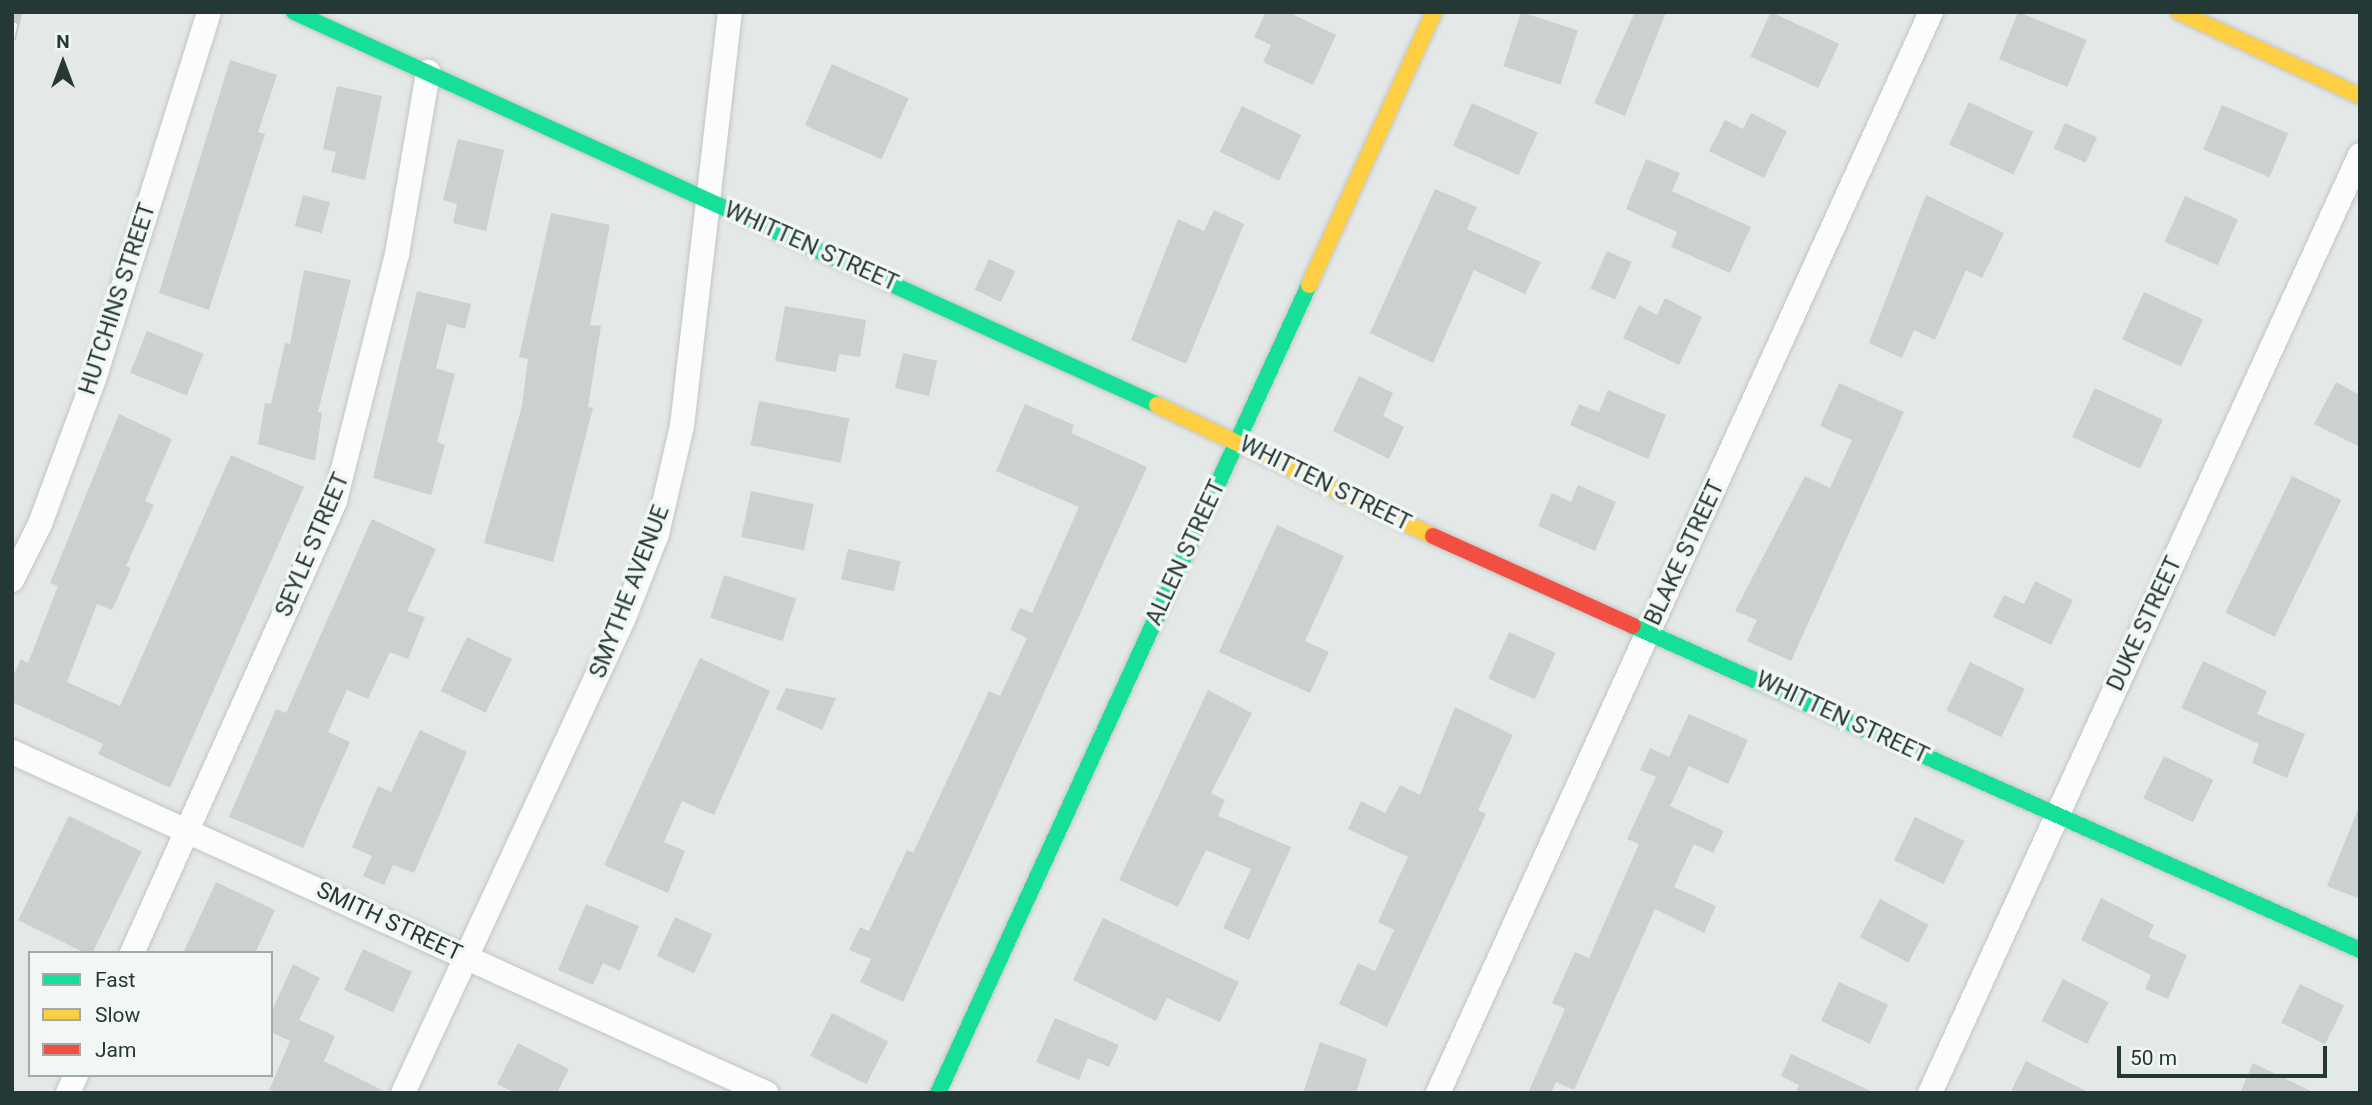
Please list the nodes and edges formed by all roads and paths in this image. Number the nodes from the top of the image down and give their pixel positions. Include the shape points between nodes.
1 (209, 12) edge
2 (294, 12) edge
3 (730, 12) edge
4 (1434, 12) edge
5 (1931, 12) edge
6 (2179, 12) edge
7 (428, 72) junction
8 (2360, 96) edge
9 (2360, 155) edge
10 (709, 201) junction
11 (1237, 441) junction
12 (12, 580) edge
13 (1650, 630) junction
14 (12, 752) edge
15 (2057, 816) junction
16 (188, 830) junction
17 (2360, 950) edge
18 (133, 951) edge
19 (468, 958) junction
20 (75, 1077) edge
21 (68, 1093) edge
22 (403, 1093) edge
23 (766, 1093) edge
24 (938, 1093) edge
25 (1438, 1093) edge
26 (1930, 1093) edge

1 - 12 street, HUTCHINS STREET via 95,376 40,524
2 - 7 street, WHITTEN STREET
3 - 10 street, SMYTHE AVENUE
4 - 11 street, ALLEN STREET
5 - 13 street, BLAKE STREET
6 - 8 street
7 - 10 street, WHITTEN STREET
7 - 16 street, SEYLE STREET via 397,254 335,501
9 - 15 street, DUKE STREET
10 - 11 street, WHITTEN STREET
10 - 19 street, SMYTHE AVENUE via 682,426 657,534 624,620
11 - 13 street, WHITTEN STREET via 1451,545
11 - 24 street, ALLEN STREET
13 - 15 street, WHITTEN STREET
13 - 25 street, BLAKE STREET
14 - 16 street, SMITH STREET
15 - 17 street, WHITTEN STREET
15 - 26 street, DUKE STREET
16 - 18 street, SEYLE STREET
16 - 19 street, SMITH STREET
19 - 22 street, SMYTHE AVENUE
19 - 23 street, SMITH STREET
20 - 21 street

